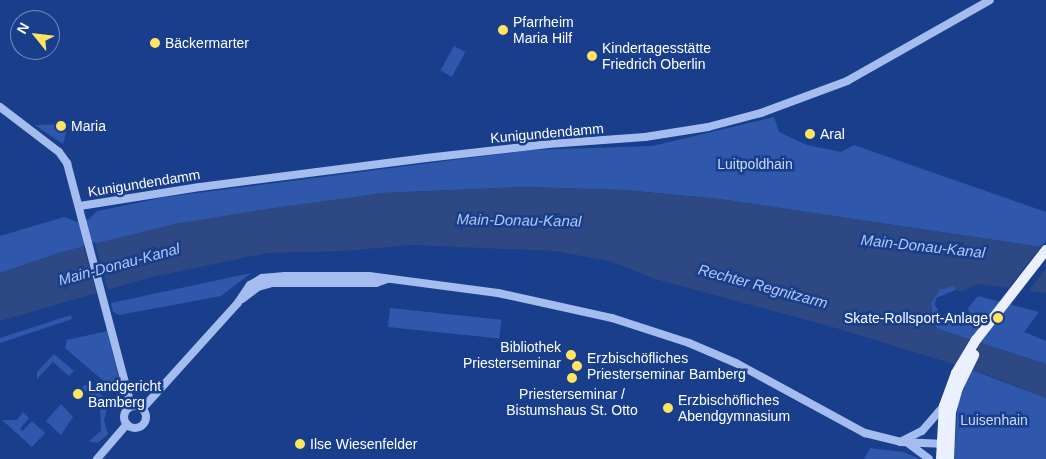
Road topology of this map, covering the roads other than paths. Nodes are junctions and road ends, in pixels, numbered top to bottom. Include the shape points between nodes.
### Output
1 (990, 0) edge
2 (0, 107) edge
3 (80, 206) junction
4 (1046, 250) edge
5 (1046, 258) edge
6 (954, 386) junction
7 (132, 406) junction
8 (944, 406) junction
9 (142, 409) junction
10 (127, 424) junction
11 (903, 442) junction
12 (944, 444) junction
13 (97, 459) edge
14 (929, 459) edge
15 (941, 459) edge
16 (949, 459) edge

1 - 3 street, Kunigundendamm via 847,81 770,110 708,127 645,137 426,158
2 - 3 street via 64,157
3 - 7 street
4 - 6 main road via 972,346
5 - 6 main road
6 - 8 main road
6 - 12 main road
7 - 9 street
7 - 10 street via 124,416
8 - 11 street via 922,431
8 - 12 main road
9 - 10 street via 145,415 142,424 133,427
9 - 11 street via 240,300 258,287 272,283 376,283 387,279 498,293 620,320 713,353 845,425 877,438
10 - 13 street
11 - 12 street
11 - 14 street
12 - 15 main road
12 - 16 main road

